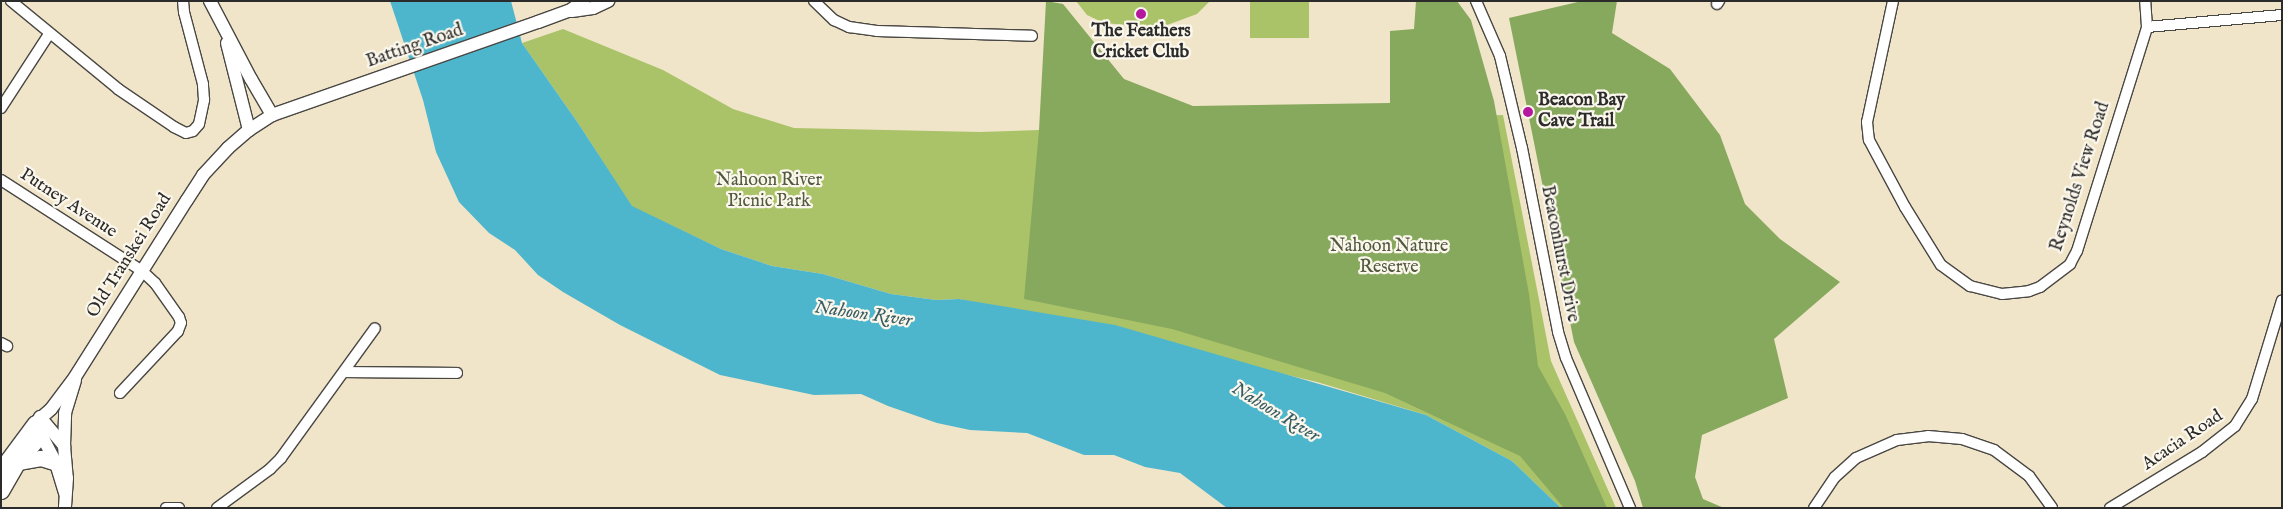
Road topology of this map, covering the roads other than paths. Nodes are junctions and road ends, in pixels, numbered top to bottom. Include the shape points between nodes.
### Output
1 (11, 1) edge
2 (183, 1) edge
3 (210, 1) edge
4 (584, 1) edge
5 (608, 1) edge
6 (814, 1) edge
7 (1476, 1) edge
8 (1893, 1) edge
9 (2145, 1) edge
10 (569, 11) junction
11 (2282, 15) edge
12 (222, 23) junction
13 (2147, 28) junction
14 (49, 34) junction
15 (1032, 36) dead end
16 (1, 108) edge
17 (272, 115) junction
18 (249, 130) junction
19 (1, 180) edge
20 (142, 271) junction
21 (2282, 300) edge
22 (375, 328) dead end
23 (344, 372) junction
24 (456, 373) dead end
25 (75, 377) junction
26 (120, 393) dead end
27 (43, 421) junction
28 (64, 446) junction
29 (18, 462) junction
30 (56, 463) junction
31 (1, 469) edge
32 (1, 491) edge
33 (65, 493) junction
34 (65, 508) edge
35 (166, 508) edge
36 (179, 508) edge
37 (217, 508) edge
38 (1630, 508) edge
39 (1814, 508) edge
40 (2052, 508) edge
41 (2110, 508) edge

1 - 14 street
2 - 14 street via 203,84 202,119 193,132 186,133 174,127 137,102
3 - 12 main road
4 - 10 main road, Batting Road
5 - 10 main road, Batting Road via 593,8
6 - 15 street via 834,20 849,27 877,31
7 - 38 street, Beaconhurst Drive via 1500,56 1522,148 1558,332
8 - 13 street, Reynolds View Road via 1867,122 1869,140 1941,265 1970,286 2002,294 2022,293 2040,287 2070,264 2077,251
9 - 13 street, Reynolds View Road
10 - 17 main road, Batting Road
11 - 13 street
12 - 17 main road
12 - 18 main road
14 - 16 street
17 - 18 main road, Old Transkei Road
18 - 20 main road, Old Transkei Road via 203,175
19 - 20 street, Putney Avenue
20 - 25 main road, Old Transkei Road
20 - 26 street, Putney Avenue via 171,304 180,317 181,326
21 - 41 street, Acacia Road via 2252,399 2235,426 2202,452
22 - 23 street
23 - 24 street
23 - 37 street via 281,458
25 - 27 main road, Old Transkei Road
25 - 28 main road via 65,414
27 - 28 main road
27 - 29 highway
27 - 30 main road
27 - 31 highway
28 - 33 main road
29 - 30 highway via 41,458
29 - 32 highway
30 - 33 main road
33 - 34 main road
35 - 36 street
39 - 40 street via 1835,476 1856,458 1897,440 1928,436 1962,439 1994,450 2029,476

